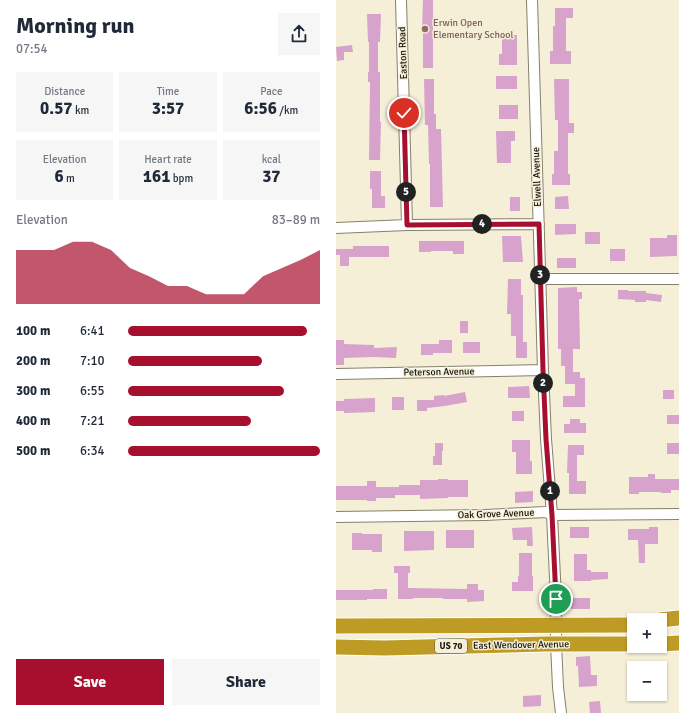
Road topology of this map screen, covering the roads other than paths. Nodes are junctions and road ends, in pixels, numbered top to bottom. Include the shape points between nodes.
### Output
1 (401, 0) edge
2 (532, 0) edge
3 (539, 224) junction
4 (407, 225) junction
5 (336, 228) edge
6 (540, 279) junction
7 (679, 279) edge
8 (543, 370) junction
9 (336, 374) edge
10 (679, 514) edge
11 (552, 515) junction
12 (336, 517) edge
13 (679, 618) edge
14 (667, 619) edge
15 (627, 624) edge
16 (667, 624) edge
17 (679, 624) edge
18 (556, 625) junction
19 (336, 626) edge
20 (679, 643) edge
21 (556, 644) junction
22 (627, 644) edge
23 (667, 644) edge
24 (336, 647) edge
25 (561, 713) edge

1 - 4 street, Easton Road
2 - 3 street, Elwell Avenue
3 - 4 street
3 - 6 street, Elwell Avenue
4 - 5 street
6 - 7 street
6 - 8 street, Elwell Avenue
8 - 9 street, Peterson Avenue
8 - 11 street, Elwell Avenue
10 - 11 street, Oak Grove Avenue
11 - 12 street, Oak Grove Avenue via 546,512
11 - 18 street, Elwell Avenue
13 - 14 highway
15 - 18 highway, East Wendover Avenue / US 70
16 - 17 highway
18 - 19 highway, East Wendover Avenue / US 70
18 - 21 street, Elwell Avenue
20 - 23 highway
21 - 22 highway, East Wendover Avenue / US 70
21 - 24 highway, East Wendover Avenue / US 70
21 - 25 street, Elwell Avenue

